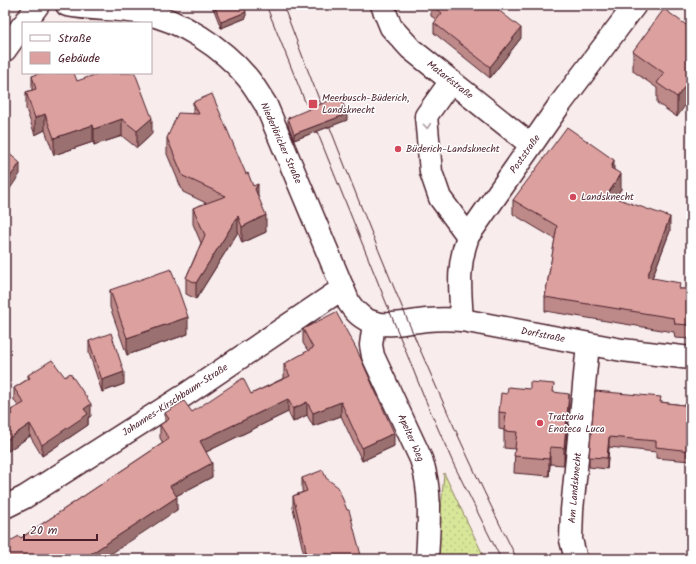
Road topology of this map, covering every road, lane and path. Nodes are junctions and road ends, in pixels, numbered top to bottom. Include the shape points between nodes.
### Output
1 (38, 5) edge
2 (68, 5) edge
3 (382, 5) edge
4 (635, 5) edge
5 (25, 22) edge
6 (22, 27) edge
7 (5, 50) edge
8 (451, 81) junction
9 (531, 145) junction
10 (468, 236) junction
11 (343, 288) junction
12 (462, 320) junction
13 (374, 322) junction
14 (395, 325) joint
15 (588, 344) junction
16 (691, 358) edge
17 (5, 508) edge
18 (427, 559) edge
19 (576, 559) edge

1 - 5 street
2 - 11 street, Niederlöricker Straße via 154,15 169,21 208,41 248,77 266,105
3 - 8 street, Mataréstraße via 391,27 411,49
4 - 9 street, Poststraße
6 - 7 street
8 - 9 street, Mataréstraße
8 -> 10 street via 426,116 431,172 440,198
9 - 10 street, Poststraße
10 - 12 street, Poststraße via 461,254 459,276
11 - 13 street, Niederlöricker Straße via 355,312
11 - 17 street, Johannes-Kirschbaum-Straße via 182,397
12 - 14 street, Dorfstraße via 427,320
12 - 15 street, Dorfstraße
13 - 14 street, Niederlöricker Straße
13 - 18 street, Apelter Weg via 371,345 373,356 426,474
15 - 16 street, Dorfstraße
15 - 19 street, Am Landsknecht via 572,510 571,540

